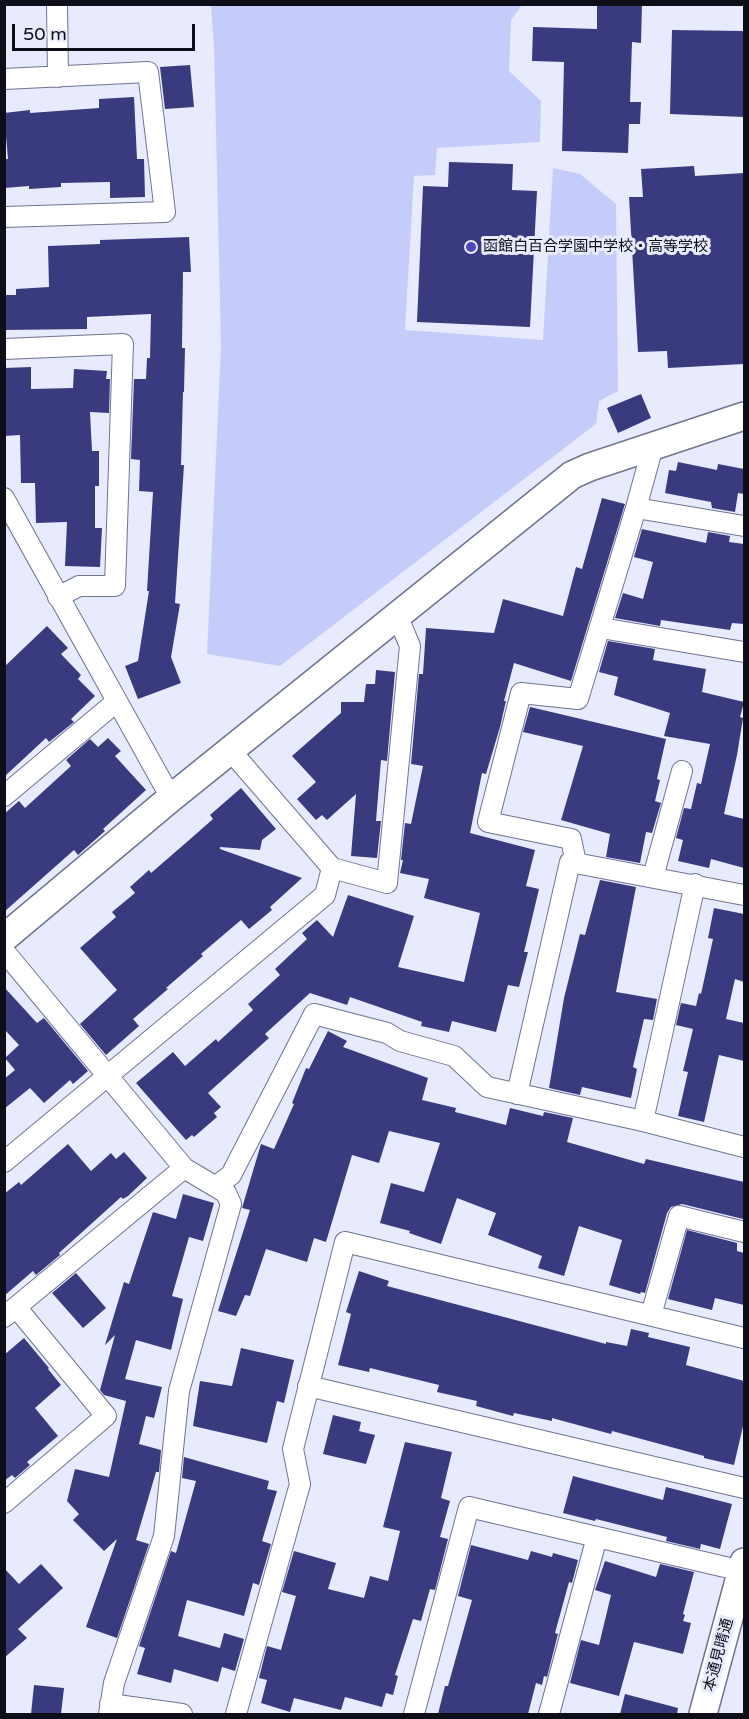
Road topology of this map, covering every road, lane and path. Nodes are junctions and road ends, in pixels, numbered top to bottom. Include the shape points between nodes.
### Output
1 (57, 4) edge
2 (58, 77) junction
3 (4, 79) edge
4 (4, 217) edge
5 (4, 349) edge
6 (744, 416) edge
7 (653, 446) junction
8 (6, 505) edge
9 (636, 508) junction
10 (744, 526) edge
11 (58, 597) junction
12 (397, 615) junction
13 (601, 628) junction
14 (744, 652) edge
15 (116, 702) junction
16 (230, 750) junction
17 (682, 771) dead end
18 (4, 796) edge
19 (171, 798) junction
20 (576, 863) junction
21 (332, 868) junction
22 (653, 877) junction
23 (695, 884) junction
24 (744, 894) edge
25 (4, 938) edge
26 (4, 951) edge
27 (109, 1076) junction
28 (517, 1094) junction
29 (643, 1121) junction
30 (744, 1148) edge
31 (4, 1162) edge
32 (184, 1168) junction
33 (216, 1186) junction
34 (744, 1232) edge
35 (10, 1312) edge
36 (651, 1315) junction
37 (744, 1338) edge
38 (308, 1386) junction
39 (744, 1488) edge
40 (4, 1503) edge
41 (597, 1537) junction
42 (743, 1566) edge
43 (109, 1709) edge
44 (182, 1714) edge
45 (236, 1714) edge
46 (414, 1714) edge
47 (549, 1714) edge
48 (703, 1714) edge

1 - 2 street
2 - 3 street
2 - 4 street via 148,72 165,212
5 - 11 street via 123,344 115,586 79,586
6 - 7 street
7 - 9 street
7 - 12 street via 572,475
8 - 11 street
9 - 10 street
9 - 13 street
11 - 15 street
12 - 16 street
12 - 21 street via 410,646 387,883
13 - 14 street
13 - 20 street via 579,699 521,693 488,822 571,839
15 - 18 street
15 - 19 street
16 - 19 street
16 - 21 street
17 - 22 street
19 - 25 street
20 - 22 street
20 - 28 street via 570,862
21 - 27 street via 325,895
22 - 23 street
23 - 24 street
23 - 29 street
26 - 27 street
27 - 31 street
27 - 32 street
28 - 29 street
28 - 33 street via 487,1087 454,1056 314,1014 231,1175
29 - 30 street
32 - 33 street
32 - 35 street
33 - 43 street via 231,1203 179,1391 164,1536 114,1683
34 - 36 street via 679,1216
35 - 40 street via 106,1416
36 - 37 street
36 - 38 street via 345,1242
38 - 39 street
38 - 45 street via 293,1449 300,1484
41 - 42 street
41 - 46 street via 470,1507
41 - 47 street
42 - 48 street, 本通見晴通
43 - 44 street

